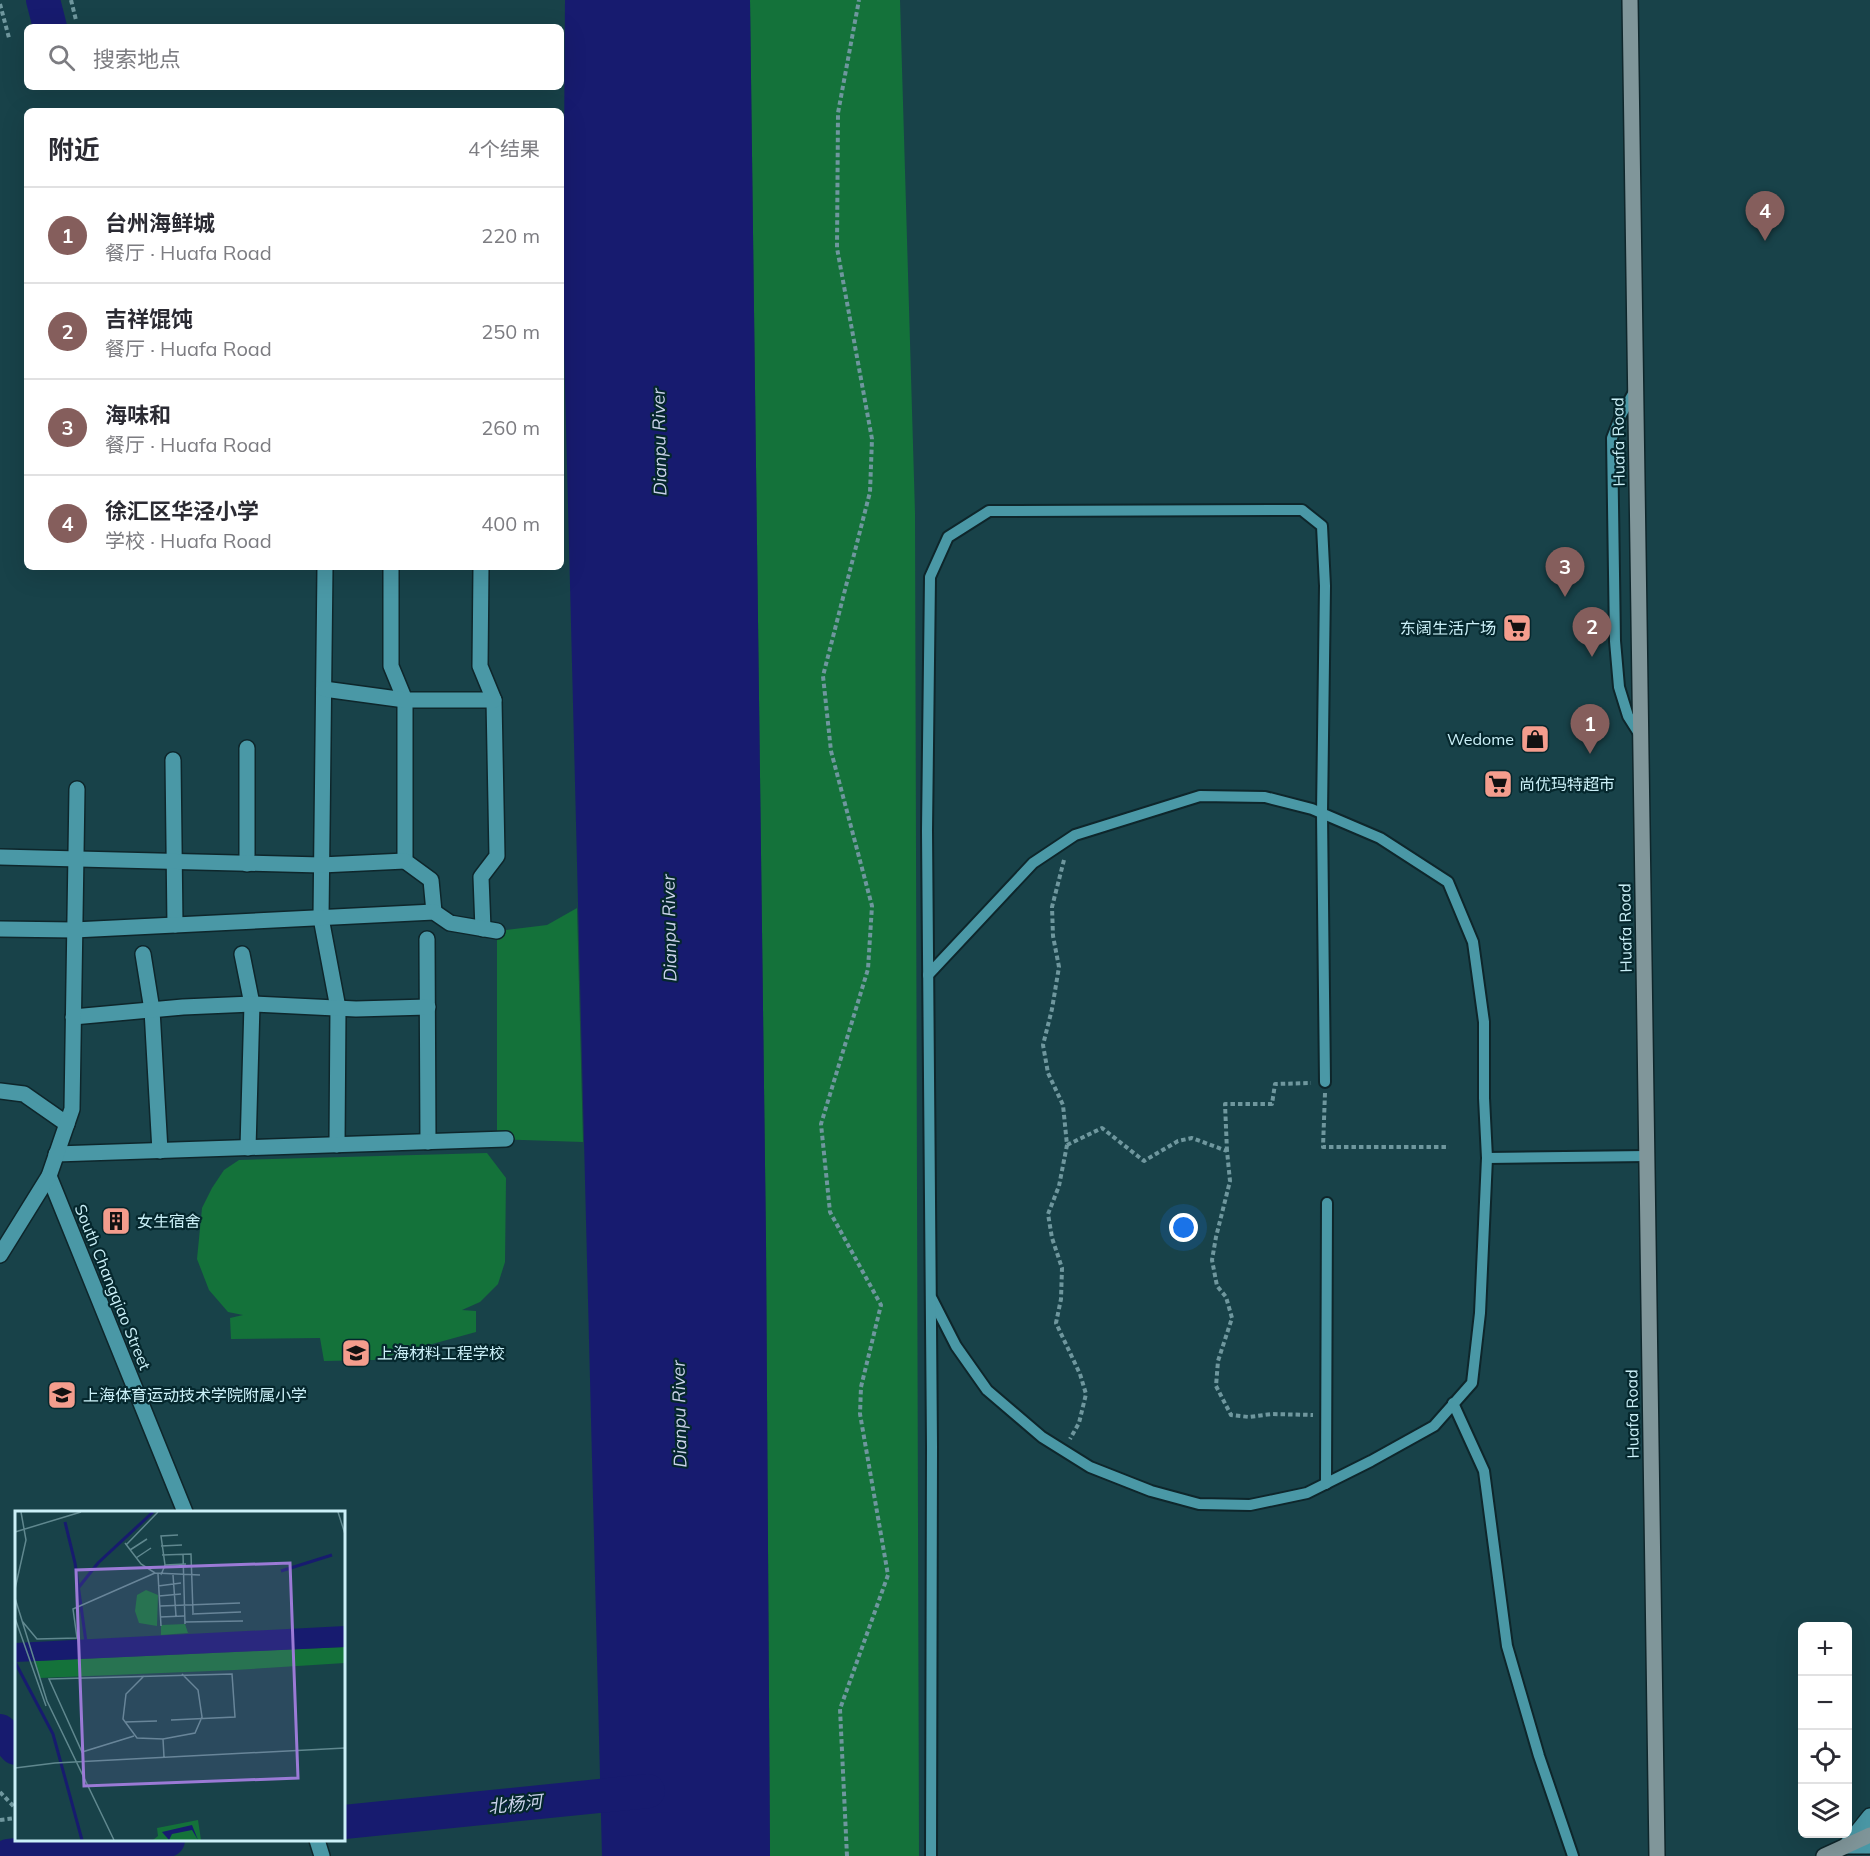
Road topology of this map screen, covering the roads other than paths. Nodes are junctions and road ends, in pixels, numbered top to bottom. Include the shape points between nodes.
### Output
1 (1630, 0) edge
2 (1635, 390) junction
3 (325, 570) edge
4 (391, 570) edge
5 (481, 570) edge
6 (324, 689) junction
7 (405, 700) junction
8 (494, 700) junction
9 (1641, 735) junction
10 (247, 748) dead end
11 (173, 760) dead end
12 (76, 789) dead end
13 (1322, 813) junction
14 (0, 857) edge
15 (76, 859) junction
16 (405, 861) junction
17 (174, 862) junction
18 (247, 864) junction
19 (321, 865) junction
20 (434, 912) junction
21 (321, 918) junction
22 (175, 925) junction
23 (0, 929) edge
24 (74, 930) junction
25 (427, 939) dead end
26 (143, 954) dead end
27 (242, 954) dead end
28 (928, 975) junction
29 (252, 1004) junction
30 (428, 1007) junction
31 (338, 1008) junction
32 (152, 1010) junction
33 (73, 1017) junction
34 (1325, 1082) road end
35 (0, 1091) edge
36 (67, 1124) junction
37 (506, 1139) dead end
38 (428, 1142) junction
39 (337, 1145) junction
40 (248, 1148) junction
41 (160, 1151) junction
42 (56, 1154) junction
43 (1647, 1156) junction
44 (1487, 1158) junction
45 (49, 1176) junction
46 (1327, 1203) dead end
47 (0, 1255) edge
48 (930, 1295) junction
49 (1453, 1404) junction
50 (1326, 1484) junction
51 (185, 1511) edge
52 (1870, 1816) edge
53 (1870, 1835) edge
54 (318, 1841) edge
55 (1846, 1846) junction
56 (1870, 1846) edge
57 (322, 1856) edge
58 (931, 1856) edge
59 (1573, 1856) edge
60 (1657, 1856) edge
61 (1824, 1856) edge

1 - 2 street, Huafa Road
2 - 9 street, Huafa Road
2 - 9 lane via 1612,438 1615,641 1619,687 1628,716
3 - 6 street
4 - 7 street via 391,666
5 - 8 street via 480,666
6 - 7 street
6 - 19 street
7 - 8 street
7 - 16 street
8 - 20 street via 497,856 482,877 490,930 450,923
9 - 43 street, Huafa Road
10 - 18 street
11 - 17 street
12 - 15 street
13 - 28 lane via 1265,797 1200,796 1075,835 1033,863
13 - 28 lane via 1325,586 1322,526 1302,510 988,511 948,537 930,577
13 - 34 lane
13 - 44 lane via 1380,838 1448,882 1473,942 1484,1023
14 - 15 street
15 - 17 street
15 - 24 street
16 - 19 street
16 - 20 street via 431,880
17 - 18 street
17 - 22 street
18 - 19 street
19 - 21 street
20 - 21 street
21 - 22 street
21 - 31 street
22 - 24 street
23 - 24 street
24 - 33 street
25 - 30 street
26 - 32 street
27 - 29 street
28 - 48 lane
29 - 31 street
29 - 32 street
29 - 40 street
30 - 31 street
30 - 38 street
31 - 39 street
32 - 33 street
32 - 41 street
33 - 36 street via 72,1109
35 - 36 street via 24,1094
36 - 42 street
37 - 38 street
38 - 39 street
39 - 40 street
40 - 41 street
41 - 42 street
42 - 45 street
43 - 44 lane
43 - 60 street, Huafa Road
44 - 49 lane via 1480,1313 1472,1383
45 - 47 street
45 - 51 street, South Changqiao Street
46 - 50 lane
48 - 50 lane via 957,1346 987,1390 1042,1437 1090,1467 1151,1491 1199,1504 1250,1505 1307,1493
48 - 58 lane
49 - 50 lane via 1434,1426
49 - 59 lane via 1484,1471 1507,1646
52 - 55 street
53 - 55 street
54 - 57 street
55 - 56 street
55 - 61 street

